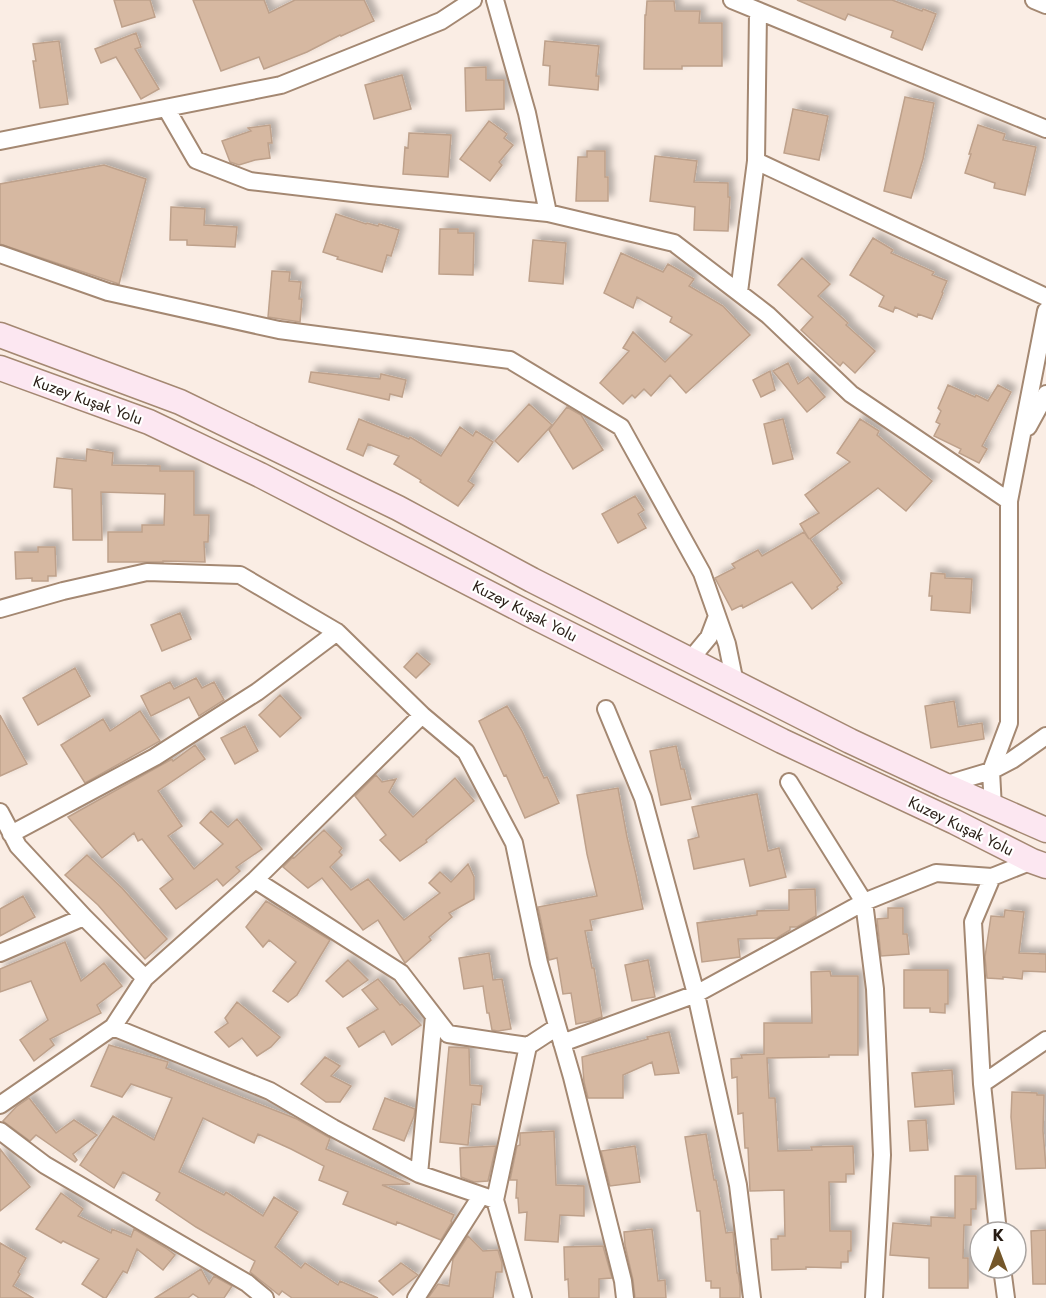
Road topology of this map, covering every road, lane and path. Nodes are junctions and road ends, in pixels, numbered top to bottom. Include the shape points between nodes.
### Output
1 (473, 0) edge
2 (495, 0) edge
3 (732, 0) edge
4 (1034, 0) edge
5 (1046, 4) edge
6 (758, 12) junction
7 (166, 108) junction
8 (1046, 129) edge
9 (0, 141) edge
10 (756, 162) junction
11 (548, 213) junction
12 (0, 254) edge
13 (739, 292) junction
14 (1046, 297) edge
15 (1046, 310) edge
16 (0, 335) edge
17 (0, 368) edge
18 (1046, 394) edge
19 (1020, 442) junction
20 (1009, 501) junction
21 (0, 609) edge
22 (717, 616) junction
23 (337, 632) junction
24 (690, 660) junction
25 (735, 683) junction
26 (606, 709) dead end
27 (422, 715) junction
28 (1046, 736) edge
29 (991, 771) junction
30 (789, 782) dead end
31 (944, 785) junction
32 (993, 808) junction
33 (0, 812) edge
34 (1046, 830) edge
35 (11, 834) junction
36 (1039, 863) edge
37 (993, 877) junction
38 (255, 880) junction
39 (864, 902) junction
40 (84, 917) junction
41 (0, 953) edge
42 (145, 978) junction
43 (696, 994) junction
44 (434, 1016) junction
45 (113, 1027) junction
46 (558, 1027) junction
47 (1046, 1040) edge
48 (562, 1043) junction
49 (528, 1046) junction
50 (982, 1084) junction
51 (0, 1105) edge
52 (0, 1131) edge
53 (419, 1174) junction
54 (488, 1198) junction
55 (997, 1220) edge
56 (1004, 1280) edge
57 (265, 1298) edge
58 (416, 1298) edge
59 (523, 1298) edge
60 (625, 1298) edge
61 (752, 1298) edge
62 (874, 1298) edge
63 (1006, 1298) edge

1 - 7 street via 441,21 280,85
2 - 11 street via 527,113
3 - 6 street
4 - 5 street
6 - 8 street
6 - 10 street
7 - 9 street
7 - 11 street via 196,160 250,180
10 - 13 street
10 - 14 street
11 - 13 street via 674,243
12 - 22 street via 108,292 279,330 510,360 621,427 702,573
13 - 20 street via 851,394
15 - 19 street
16 - 24 main road, Kuzey Kuşak Yolu via 180,402 398,508
17 - 36 main road, Kuzey Kuşak Yolu via 149,422 772,735
18 - 19 street
19 - 20 street
20 - 29 street via 1009,723
21 - 23 street via 147,572 240,575
22 - 24 street via 709,637
22 - 25 street
23 - 27 street
23 - 35 street via 257,692 155,757
24 - 25 main road, Kuzey Kuşak Yolu
25 - 31 main road, Kuzey Kuşak Yolu
26 - 43 street via 643,798
27 - 38 street
27 - 46 street via 466,752 514,843 539,963
28 - 29 street
29 - 31 street
29 - 32 street
30 - 39 street
31 - 32 main road, Kuzey Kuşak Yolu
32 - 34 main road, Kuzey Kuşak Yolu
33 - 35 street
35 - 40 street
36 - 37 street
37 - 39 street via 936,873
37 - 50 street via 973,922
38 - 42 street
38 - 44 street via 401,973
39 - 43 street
39 - 62 street via 875,989 882,1155
40 - 41 street
40 - 42 street
42 - 45 street
43 - 48 street
43 - 61 street via 738,1185
44 - 49 street via 448,1034
44 - 53 street
45 - 51 street
45 - 53 street via 270,1092
46 - 48 street
46 - 49 street
47 - 50 street
48 - 60 street
49 - 54 street
50 - 55 street
52 - 57 street via 45,1165 247,1283
53 - 54 street
54 - 58 street
54 - 59 street
56 - 63 street

